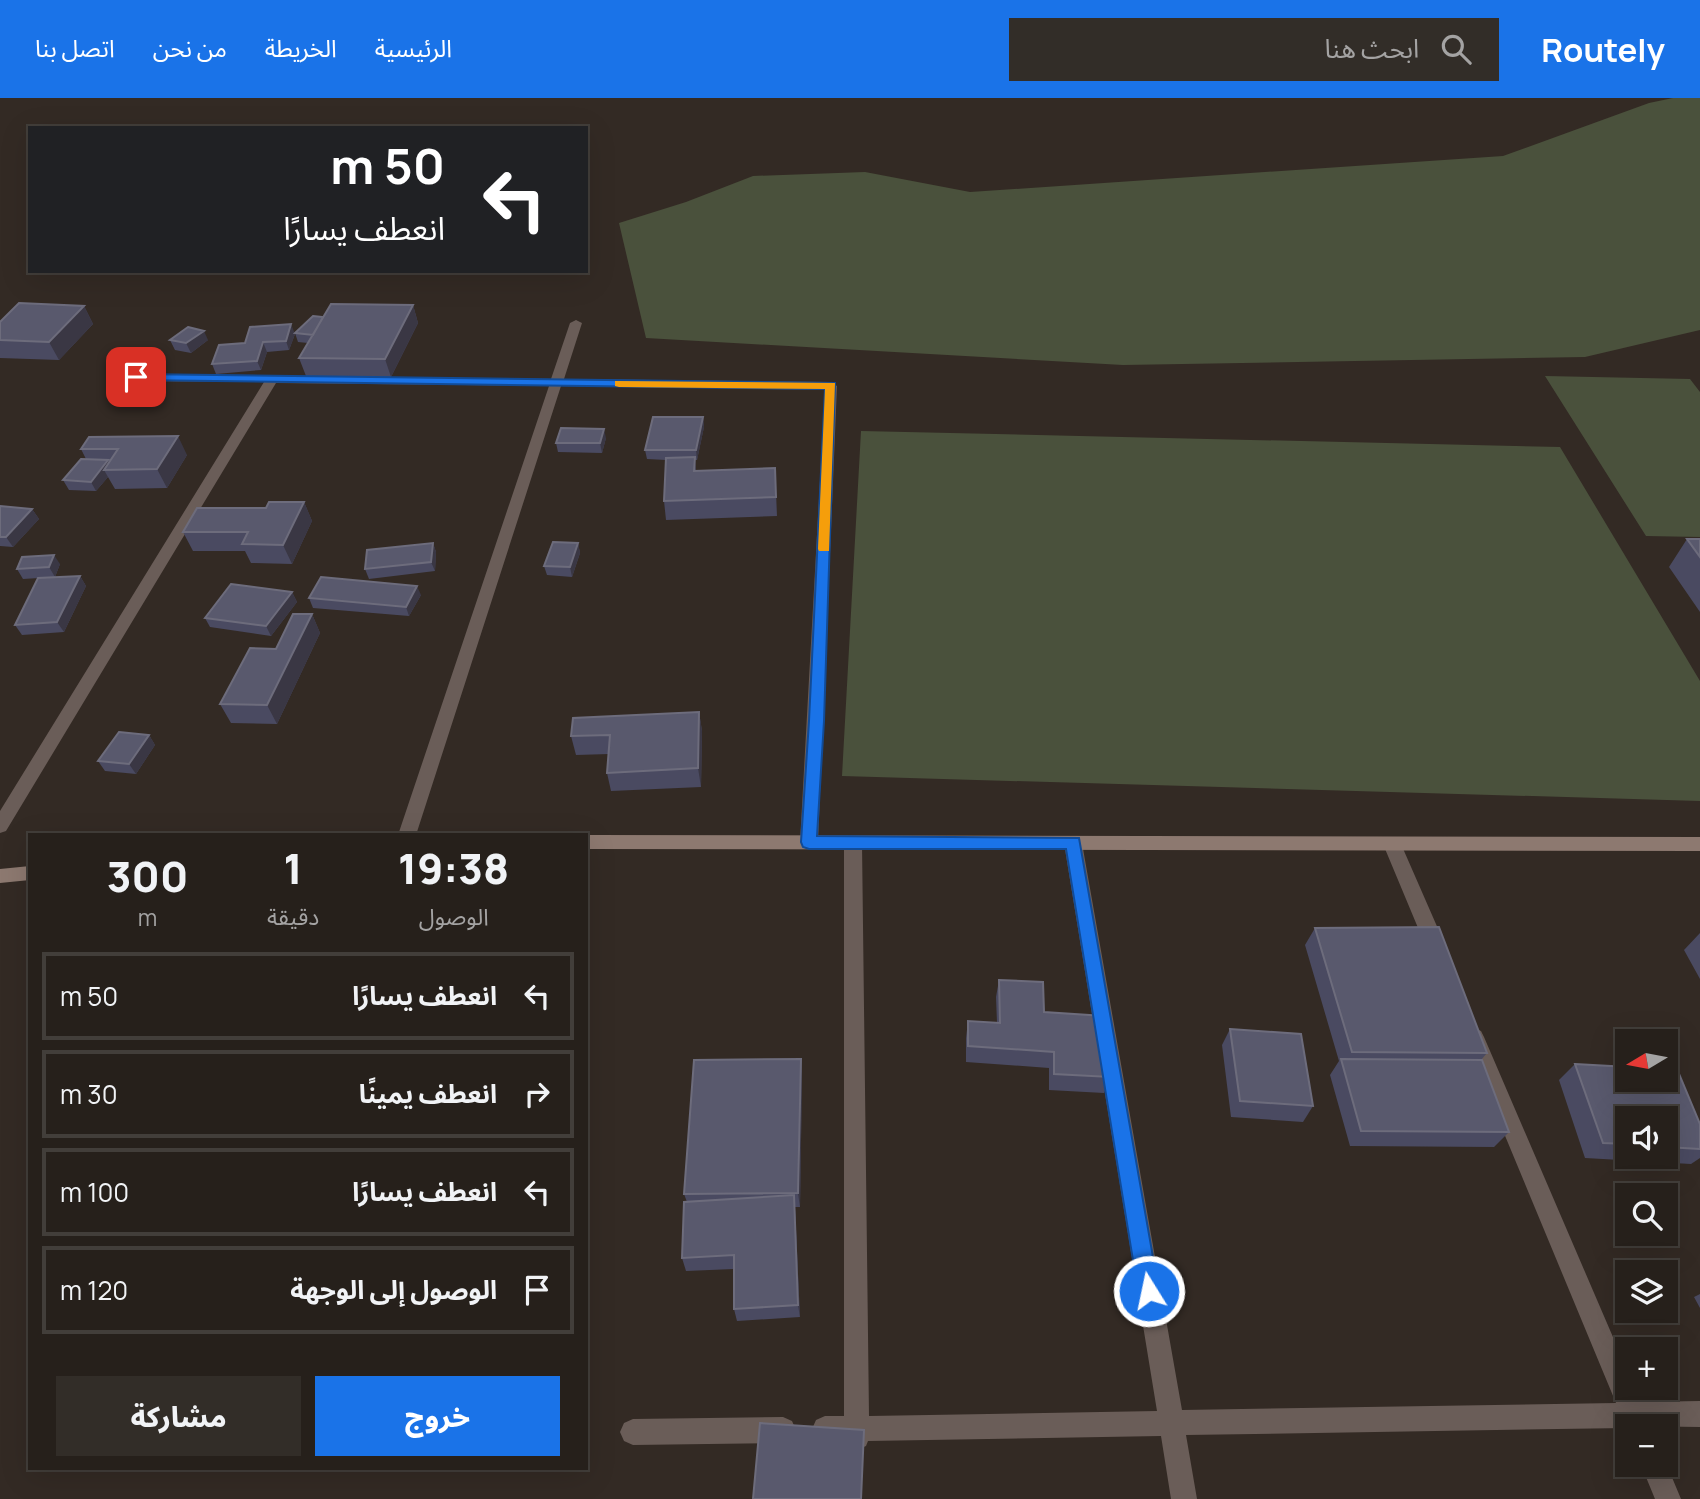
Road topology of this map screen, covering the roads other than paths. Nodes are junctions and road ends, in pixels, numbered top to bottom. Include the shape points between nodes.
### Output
1 (576, 323) dead end
2 (136, 377) dead end
3 (273, 378) junction
4 (557, 383) junction
5 (0, 826) edge
6 (408, 833) edge
7 (588, 842) edge
8 (809, 842) junction
9 (853, 842) junction
10 (1073, 843) junction
11 (1392, 844) junction
12 (1700, 844) edge
13 (28, 873) edge
14 (0, 876) edge
15 (1446, 971) edge
16 (1467, 1021) edge
17 (1633, 1414) edge
18 (1700, 1414) edge
19 (1678, 1416) edge
20 (1615, 1421) edge
21 (1171, 1423) junction
22 (857, 1429) junction
23 (633, 1432) dead end
24 (858, 1464) edge
25 (1659, 1477) edge
26 (1184, 1499) edge
27 (1668, 1499) edge

1 - 4 street
2 - 3 street
3 - 4 street
3 - 5 street
4 - 6 street
4 - 8 street via 831,386
7 - 8 main road
8 - 9 main road
9 - 10 main road
9 - 22 street
10 - 11 main road
10 - 21 street
11 - 12 main road
11 - 15 street
13 - 14 main road
16 - 17 street
18 - 19 street
20 - 21 street
21 - 22 street
21 - 26 street
22 - 23 street
22 - 24 street
25 - 27 street

